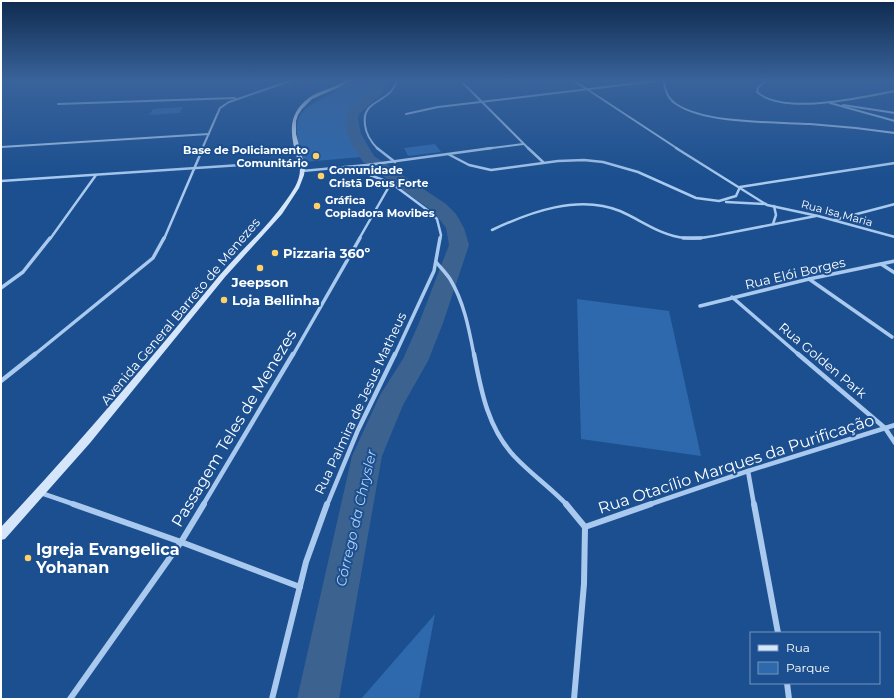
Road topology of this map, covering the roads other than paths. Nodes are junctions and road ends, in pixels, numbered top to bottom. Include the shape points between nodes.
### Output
1 (218, 113) edge
2 (298, 113) edge
3 (366, 113) edge
4 (412, 113) edge
5 (493, 113) edge
6 (621, 113) edge
7 (698, 113) edge
8 (864, 113) edge
9 (406, 114) dead end
10 (895, 121) edge
11 (895, 133) edge
12 (209, 134) junction
13 (523, 144) junction
14 (1, 147) edge
15 (448, 154) junction
16 (300, 161) junction
17 (395, 162) junction
18 (543, 162) junction
19 (895, 163) edge
20 (349, 167) junction
21 (194, 169) junction
22 (302, 171) junction
23 (96, 175) junction
24 (1, 181) edge
25 (391, 183) junction
26 (740, 187) junction
27 (722, 202) junction
28 (767, 204) junction
29 (895, 204) edge
30 (774, 206) junction
31 (818, 216) junction
32 (834, 220) junction
33 (773, 224) junction
34 (492, 230) dead end
35 (895, 238) edge
36 (895, 261) edge
37 (436, 262) junction
38 (881, 264) junction
39 (895, 273) edge
40 (809, 279) junction
41 (1, 288) edge
42 (732, 297) junction
43 (700, 306) dead end
44 (892, 337) dead end
45 (1, 381) edge
46 (895, 425) edge
47 (886, 428) junction
48 (895, 443) edge
49 (748, 471) junction
50 (40, 493) junction
51 (584, 527) junction
52 (1, 535) edge
53 (181, 542) junction
54 (300, 587) junction
55 (778, 632) edge
56 (786, 684) edge
57 (70, 699) edge
58 (272, 699) edge
59 (574, 699) edge
60 (789, 699) edge

1 - 12 street
2 - 16 main road, Avenida General Barreto de Menezes via 292,123
3 - 17 street via 364,128 367,137
4 - 9 street
5 - 13 street
6 - 26 street
7 - 11 street via 715,117
8 - 10 street
12 - 14 street
12 - 21 street
13 - 15 street
13 - 18 street
15 - 17 street
15 - 18 street via 468,165 491,170
16 - 21 street
16 - 22 main road, Avenida General Barreto de Menezes
17 - 20 street
18 - 27 street via 586,160 615,164 647,175 682,193
19 - 26 street
20 - 22 street
20 - 25 street, Rua Palmira de Jesus Matheus
21 - 23 street
21 - 45 street via 153,258
22 - 50 main road, Avenida General Barreto de Menezes via 296,191 278,214
23 - 24 street
23 - 41 street via 34,260 23,272
25 - 37 street, Rua Palmira de Jesus Matheus via 437,219 442,235
25 - 53 street, Passagem Teles de Menezes via 322,305
26 - 27 street via 737,196
26 - 28 street
27 - 28 street
28 - 30 street, Rua Isa Maria
29 - 32 street
30 - 31 street, Rua Isa Maria
30 - 33 street via 776,215
31 - 32 street, Rua Isa Maria
31 - 33 street
32 - 35 street, Rua Isa Maria
33 - 34 street via 707,237 680,237 610,207 591,204 566,206 527,216
36 - 38 street, Rua Elói Borges
37 - 51 street via 444,269 457,289 463,306 484,398 494,428 508,451 566,503
37 - 54 street, Rua Palmira de Jesus Matheus via 412,320 358,430 333,489 306,562
38 - 39 street
38 - 40 street, Rua Elói Borges
40 - 42 street, Rua Elói Borges
40 - 44 street
42 - 43 street, Rua Elói Borges
42 - 47 street, Rua Golden Park
46 - 47 street, Rua Otacílio Marques da Purificação
47 - 48 street, Rua Golden Park
47 - 49 street, Rua Otacílio Marques da Purificação
49 - 51 street, Rua Otacílio Marques da Purificação
49 - 55 street
50 - 52 main road, Avenida General Barreto de Menezes
50 - 53 street
51 - 59 street via 584,584
53 - 54 street
53 - 57 street, Passagem Teles de Menezes
54 - 58 street, Rua Palmira de Jesus Matheus
56 - 60 street

